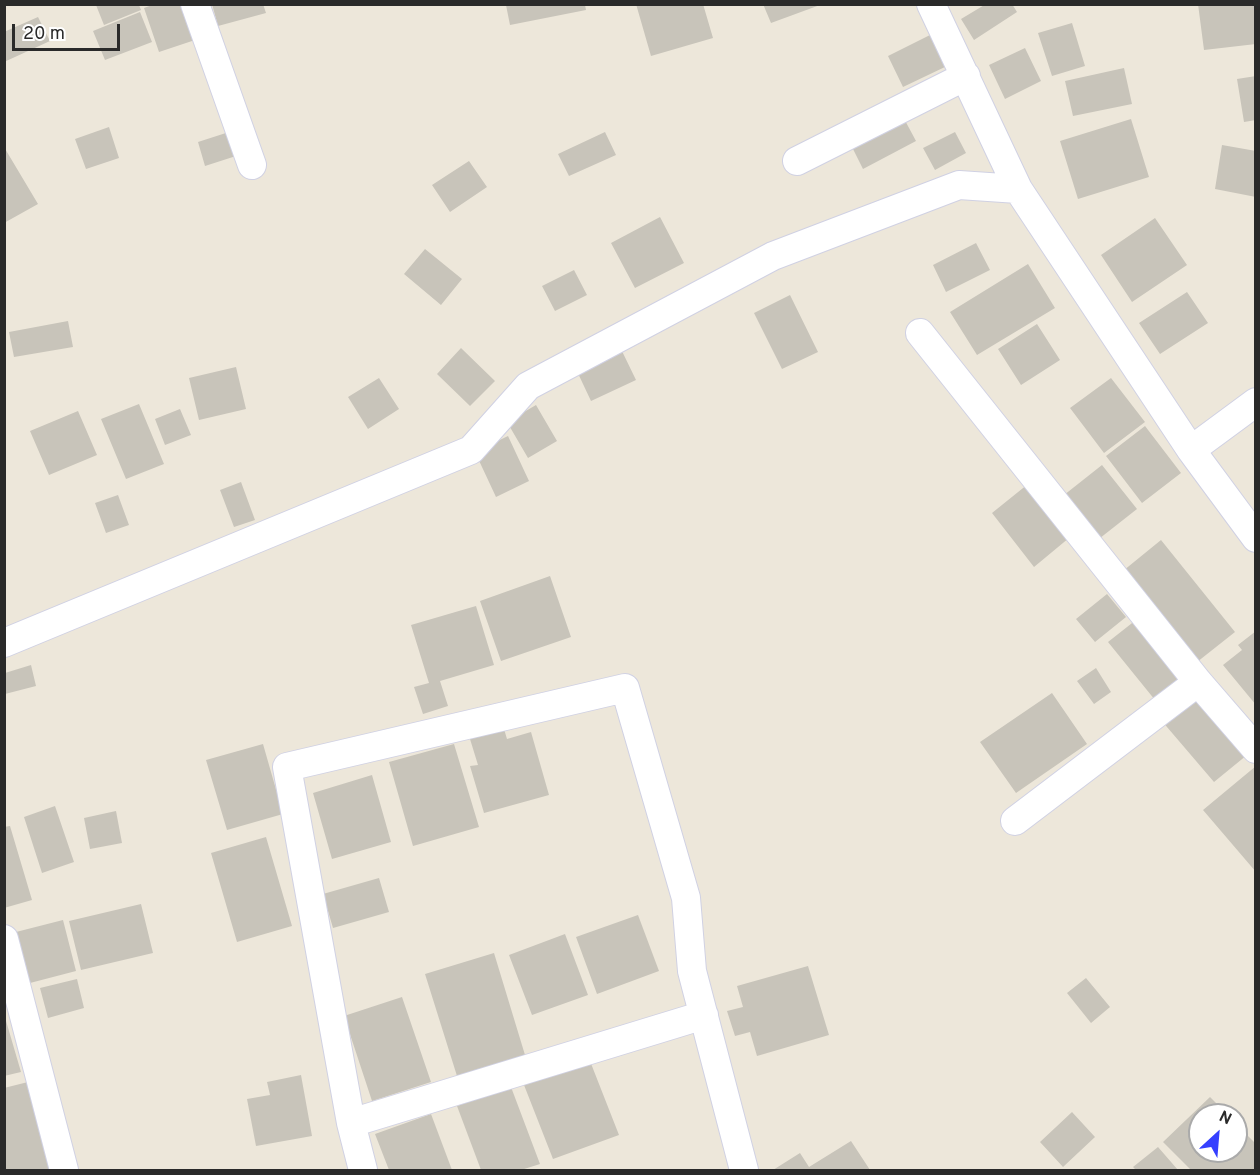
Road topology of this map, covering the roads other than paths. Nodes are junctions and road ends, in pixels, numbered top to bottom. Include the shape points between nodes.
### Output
1 (195, 4) edge
2 (931, 4) edge
3 (966, 76) junction
4 (797, 161) dead end
5 (252, 165) dead end
6 (1018, 189) junction
7 (920, 333) dead end
8 (1256, 402) edge
9 (1191, 450) junction
10 (1256, 538) edge
11 (4, 643) edge
12 (1198, 682) junction
13 (1256, 749) edge
14 (1015, 821) dead end
15 (4, 939) edge
16 (704, 1015) junction
17 (351, 1123) junction
18 (64, 1170) edge
19 (363, 1170) edge
20 (744, 1170) edge

1 - 5 street
2 - 3 street
3 - 4 street
3 - 6 street
6 - 9 street
6 - 11 street via 959,185 773,256 528,386 471,450
7 - 12 street
8 - 9 street
9 - 10 street
12 - 13 street
12 - 14 street
15 - 18 street
16 - 17 street
16 - 17 street via 692,971 686,898 625,688 287,767
16 - 20 street
17 - 19 street

